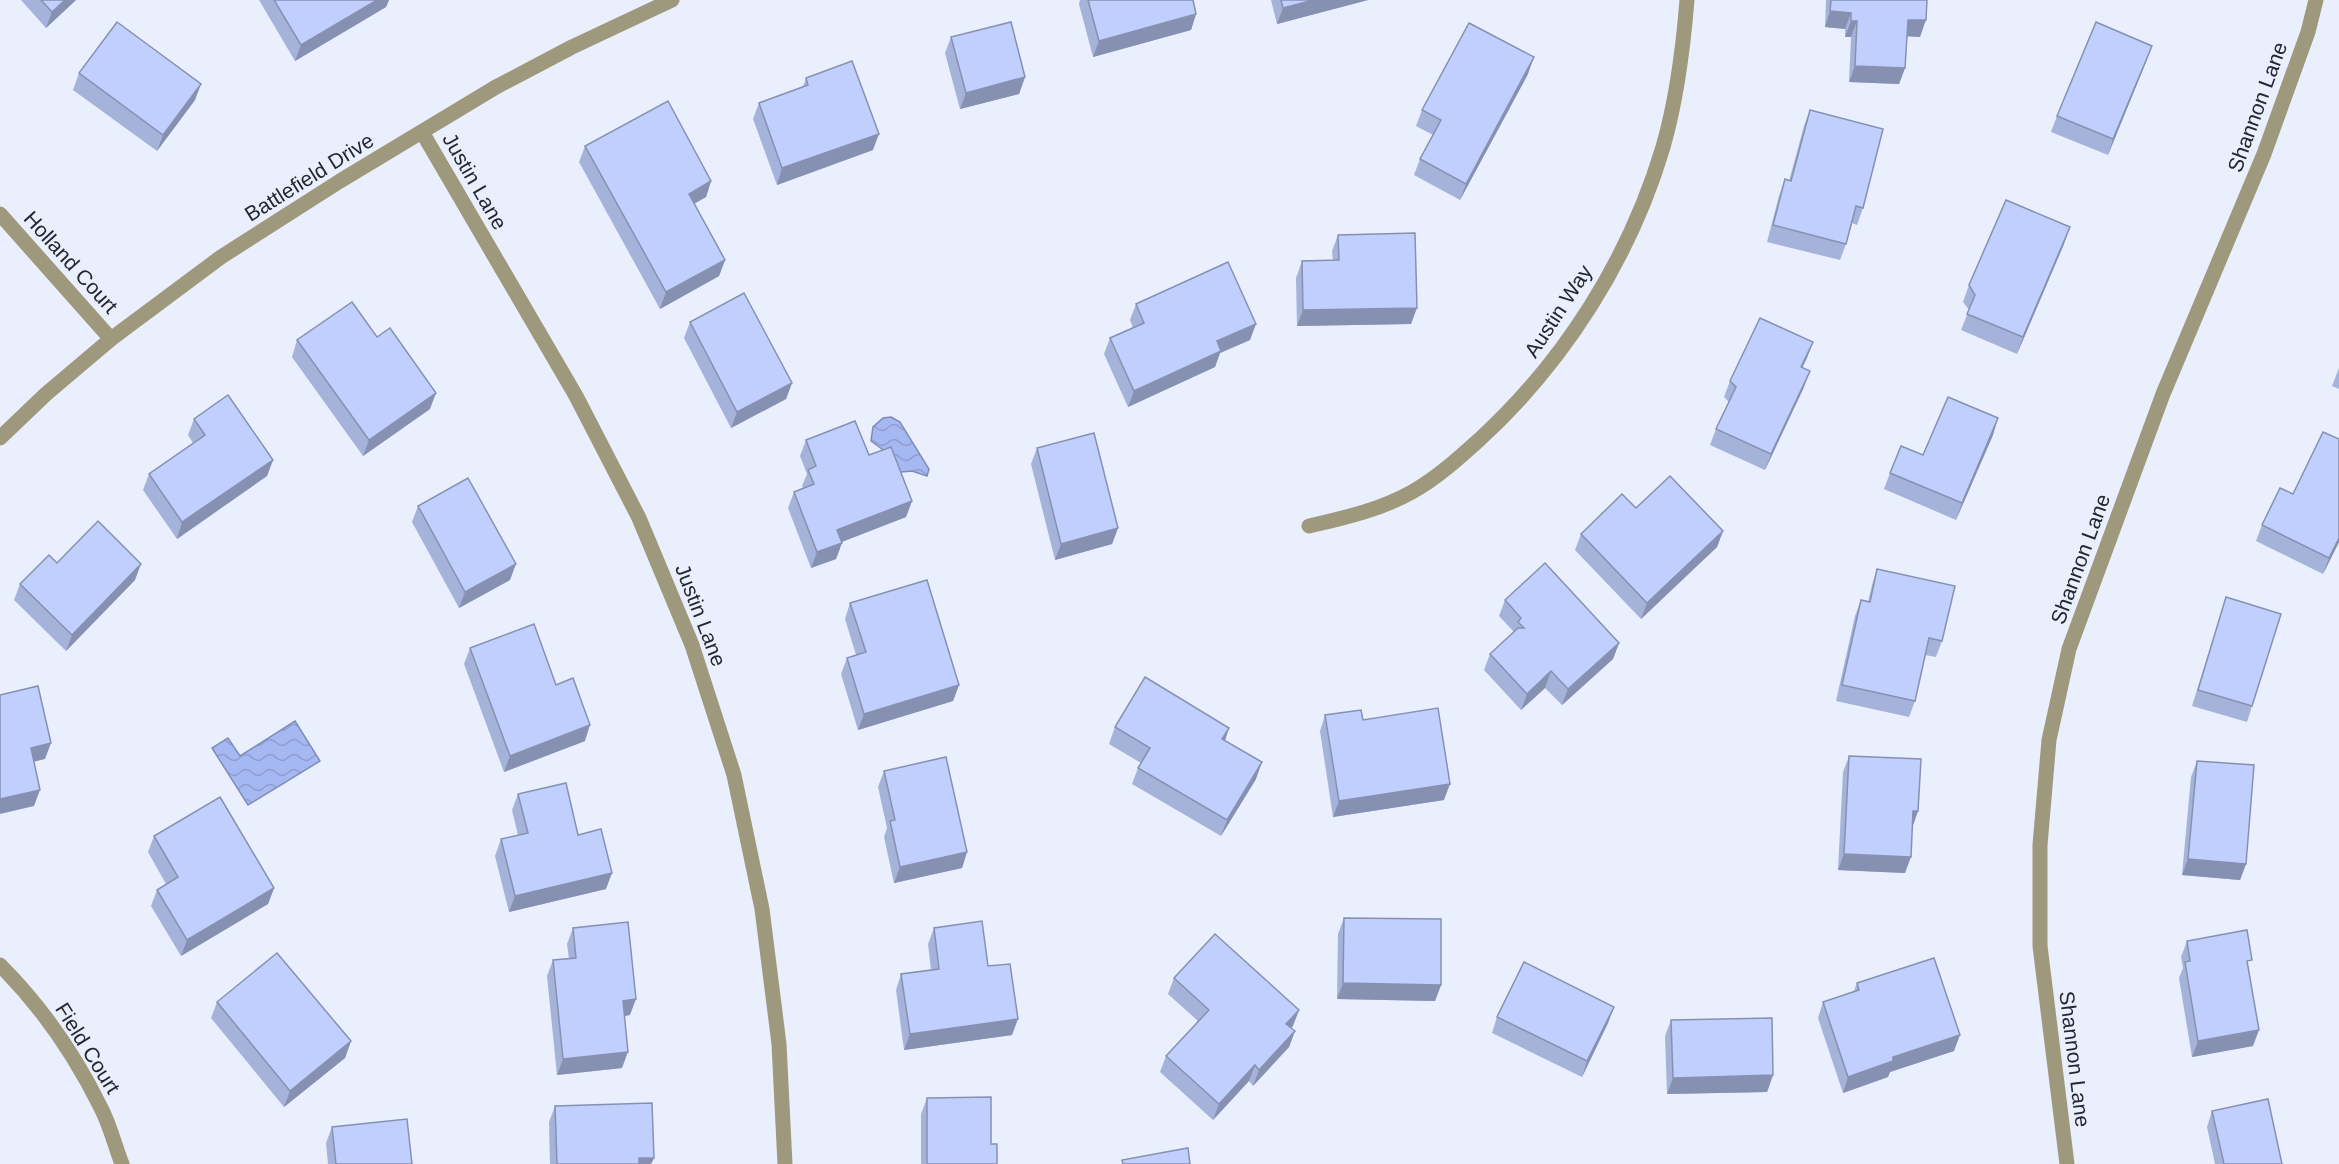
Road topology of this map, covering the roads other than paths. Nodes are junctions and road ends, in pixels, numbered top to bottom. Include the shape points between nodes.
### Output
1 (672, 0) edge
2 (1688, 0) edge
3 (2316, 0) edge
4 (422, 132) junction
5 (0, 214) edge
6 (111, 339) junction
7 (0, 438) edge
8 (1309, 526) dead end
9 (0, 965) edge
10 (122, 1164) edge
11 (785, 1164) edge
12 (2067, 1164) edge

1 - 4 street, Battlefield Drive via 515,77
2 - 8 street, Austin Way via 1681,67 1663,147 1641,209 1597,298 1549,366 1498,423 1457,460 1412,492 1362,513
3 - 12 street, Shannon Lane via 2264,154 2163,394 2069,649 2049,740 2040,845 2040,946
4 - 6 street, Battlefield Drive via 221,257
4 - 11 street, Justin Lane via 576,396 639,518 692,645 734,775 762,909 779,1044
5 - 6 street, Holland Court
6 - 7 street, Battlefield Drive
9 - 10 street, Field Court via 58,1033 102,1108

